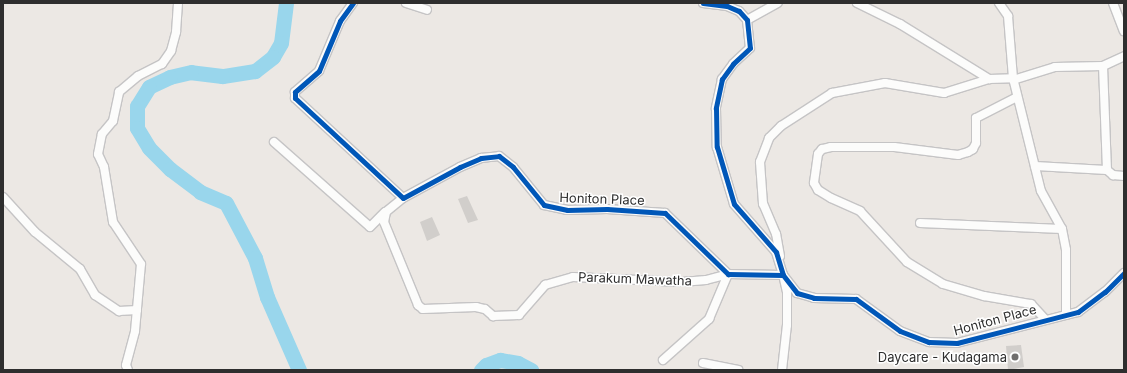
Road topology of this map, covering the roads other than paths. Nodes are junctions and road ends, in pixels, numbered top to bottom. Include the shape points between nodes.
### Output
1 (178, 3) edge
2 (353, 3) edge
3 (406, 3) edge
4 (702, 3) edge
5 (778, 3) edge
6 (856, 3) edge
7 (999, 3) edge
8 (1112, 3) edge
9 (427, 10) dead end
10 (747, 20) junction
11 (1124, 31) edge
12 (1124, 56) edge
13 (1103, 66) junction
14 (989, 79) junction
15 (1013, 79) junction
16 (1017, 97) junction
17 (274, 142) dead end
18 (1035, 166) junction
19 (1107, 170) junction
20 (1124, 176) edge
21 (3, 197) edge
22 (403, 198) junction
23 (386, 212) junction
24 (920, 223) dead end
25 (1062, 229) junction
26 (1124, 273) edge
27 (728, 274) junction
28 (783, 275) junction
29 (137, 310) junction
30 (1066, 315) junction
31 (1044, 318) junction
32 (663, 360) dead end
33 (703, 363) dead end
34 (128, 370) edge
35 (738, 370) edge
36 (782, 370) edge

1 - 29 street via 176,32 171,51 162,64 138,76 120,92 113,121 102,134 98,154 104,168 113,222 141,264
2 - 22 street via 340,22 320,71 295,92 295,98
3 - 9 street
4 - 10 street via 728,6 739,11
5 - 10 street
6 - 14 street via 900,24
7 - 15 street via 1010,23
8 - 11 street
10 - 28 street, Honiton Place via 750,48 722,79 716,108 717,147 734,204 776,252
12 - 13 street
13 - 15 street via 1055,67
13 - 19 street
14 - 15 street
14 - 28 street via 944,93 885,83 832,93 781,126 769,138 760,162 763,204 776,234
15 - 16 street
16 - 18 street
16 - 31 street via 976,118 976,143 974,149 968,152 958,155 894,147 831,147 822,149 818,154 814,183 818,190 831,198 860,211 907,262 943,284 984,296 1031,304
17 - 23 street via 370,227
18 - 19 street
18 - 25 street via 1041,192
19 - 20 street via 1113,175
21 - 29 street via 35,232 80,269 95,295 119,311
22 - 23 street
22 - 27 street, Honiton Place via 460,167 481,158 499,156 513,167 544,205 567,210 607,209 665,213
23 - 27 street, Parakum Mawatha via 384,222 418,305 423,309 476,307 485,309 493,316 518,315 545,285 573,277 682,282 706,280
24 - 25 street
25 - 30 street via 1066,250
26 - 30 street, Honiton Place via 1087,307
27 - 28 street
27 - 32 street via 709,319
28 - 31 street, Honiton Place via 798,293 814,298 856,298 900,331 941,344 970,340
28 - 36 street via 787,292 787,325
29 - 34 street
30 - 31 street, Honiton Place
33 - 35 street

